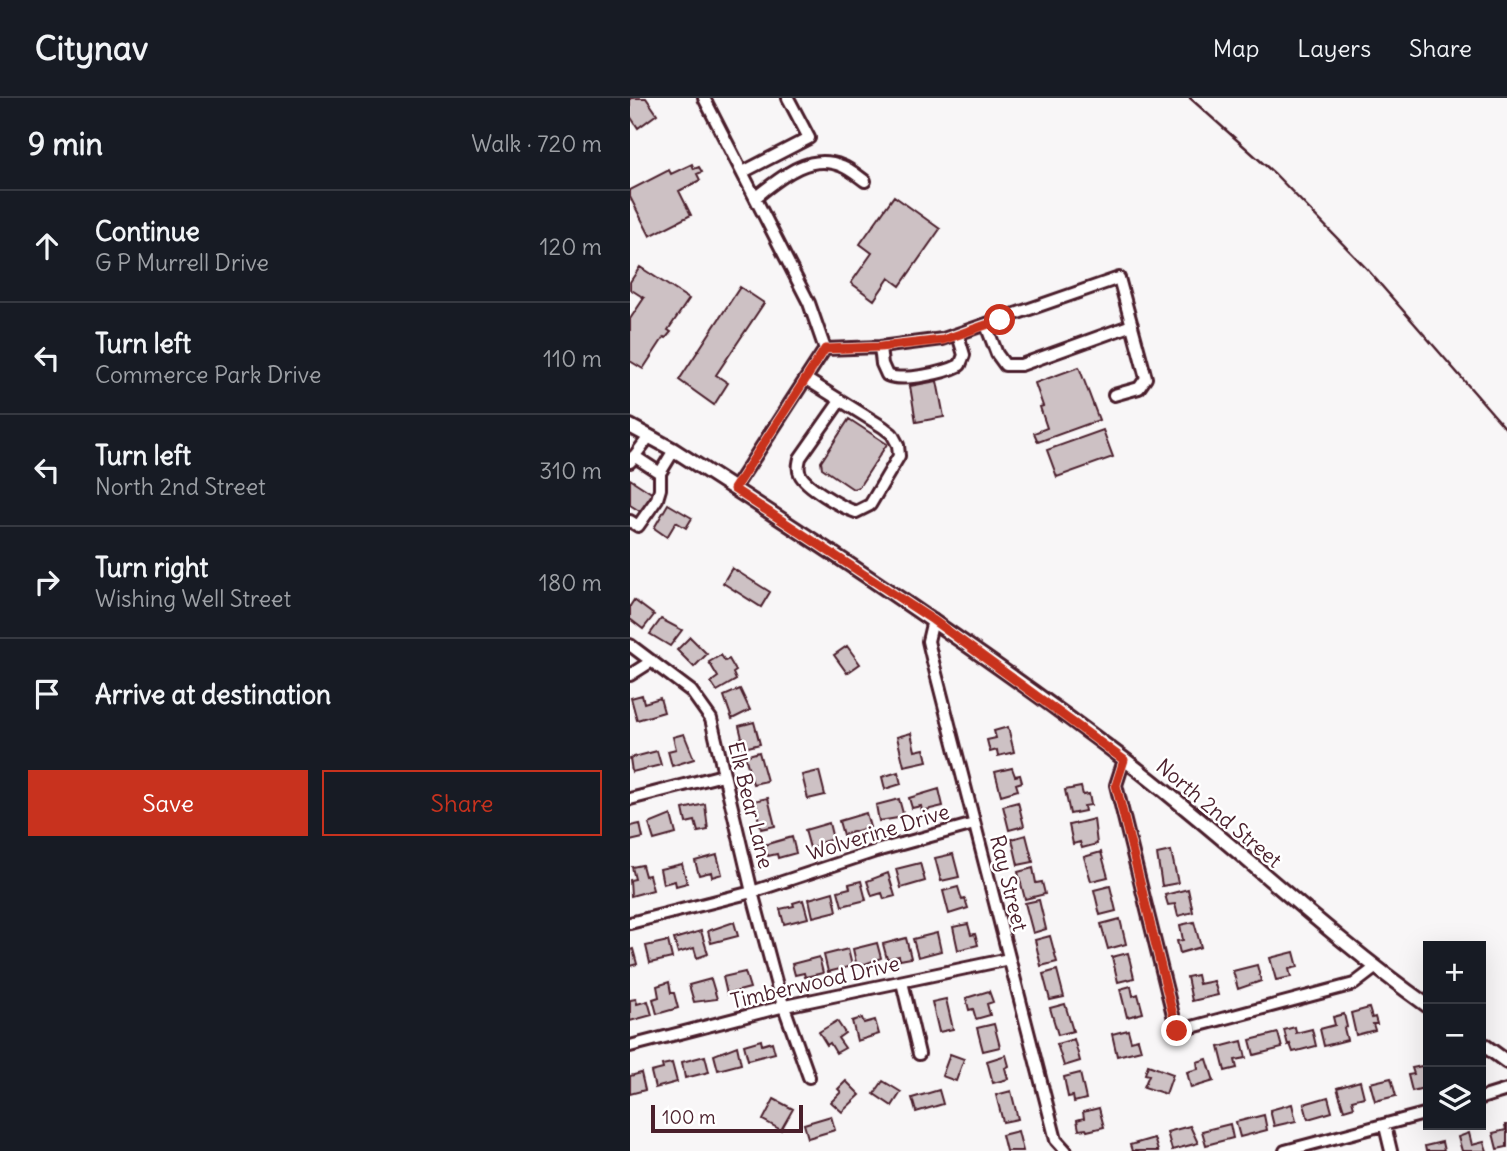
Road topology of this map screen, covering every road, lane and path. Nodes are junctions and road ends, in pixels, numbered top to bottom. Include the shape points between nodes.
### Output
1 (704, 98) edge
2 (788, 98) edge
3 (743, 172) junction
4 (865, 181) dead end
5 (756, 197) junction
6 (986, 325) junction
7 (1132, 325) junction
8 (958, 335) junction
9 (880, 347) junction
10 (825, 349) junction
11 (806, 379) junction
12 (1114, 395) dead end
13 (840, 401) junction
14 (630, 426) edge
15 (648, 438) junction
16 (674, 450) junction
17 (632, 459) edge
18 (660, 473) junction
19 (734, 489) junction
20 (630, 521) edge
21 (933, 620) junction
22 (630, 645) edge
23 (652, 661) junction
24 (630, 674) edge
25 (1124, 760) junction
26 (723, 775) junction
27 (630, 799) edge
28 (974, 824) junction
29 (752, 892) junction
30 (630, 923) edge
31 (1009, 959) junction
32 (1375, 968) junction
33 (902, 982) junction
34 (1425, 1004) edge
35 (785, 1006) junction
36 (630, 1046) edge
37 (1486, 1047) edge
38 (919, 1054) dead end
39 (1507, 1062) edge
40 (809, 1077) dead end
41 (1507, 1090) edge
42 (1486, 1096) edge
43 (1423, 1115) edge
44 (1385, 1126) junction
45 (1066, 1151) edge
46 (1285, 1151) edge
47 (1391, 1151) edge

1 - 3 street
2 - 3 street via 809,138
3 - 5 street
4 - 5 street via 843,166 812,163 786,174
5 - 10 street via 809,303
6 - 7 street via 1005,365 1021,365
6 - 7 street via 1119,278
6 - 8 street
7 - 12 street via 1146,377 1139,388
8 - 9 street
8 - 9 street via 964,355 960,365 912,377 887,375
9 - 10 street
10 - 11 street
11 - 13 street
11 - 19 street
13 - 13 street via 798,467 804,481 856,512 870,505 899,456 898,445 883,426
14 - 15 main road, North 2nd Street
15 - 16 main road, North 2nd Street
15 - 17 street
16 - 18 street
16 - 19 main road, North 2nd Street
17 - 18 street
18 - 20 street via 657,499 638,527
19 - 21 main road, North 2nd Street
21 - 25 main road, North 2nd Street
21 - 28 street, Ray Street via 928,641
22 - 23 street, Elk Bear Lane
23 - 24 street
23 - 26 street, Elk Bear Lane via 691,691 710,719
25 - 32 main road, North 2nd Street
25 - 32 street via 1116,785 1177,1031 1354,984
26 - 27 street
26 - 29 street, Elk Bear Lane
28 - 29 street, Wolverine Drive
28 - 31 street, Ray Street
29 - 30 street, Wolverine Drive
29 - 35 street, Elk Bear Lane
31 - 33 street, Timberwood Drive
31 - 45 street, Ray Street via 1056,1140
32 - 34 main road, North 2nd Street
33 - 35 street, Timberwood Drive
33 - 38 street
35 - 36 street, Timberwood Drive
35 - 40 street, Elk Bear Lane
37 - 39 main road
41 - 42 street
43 - 44 street
44 - 46 street
44 - 47 street

